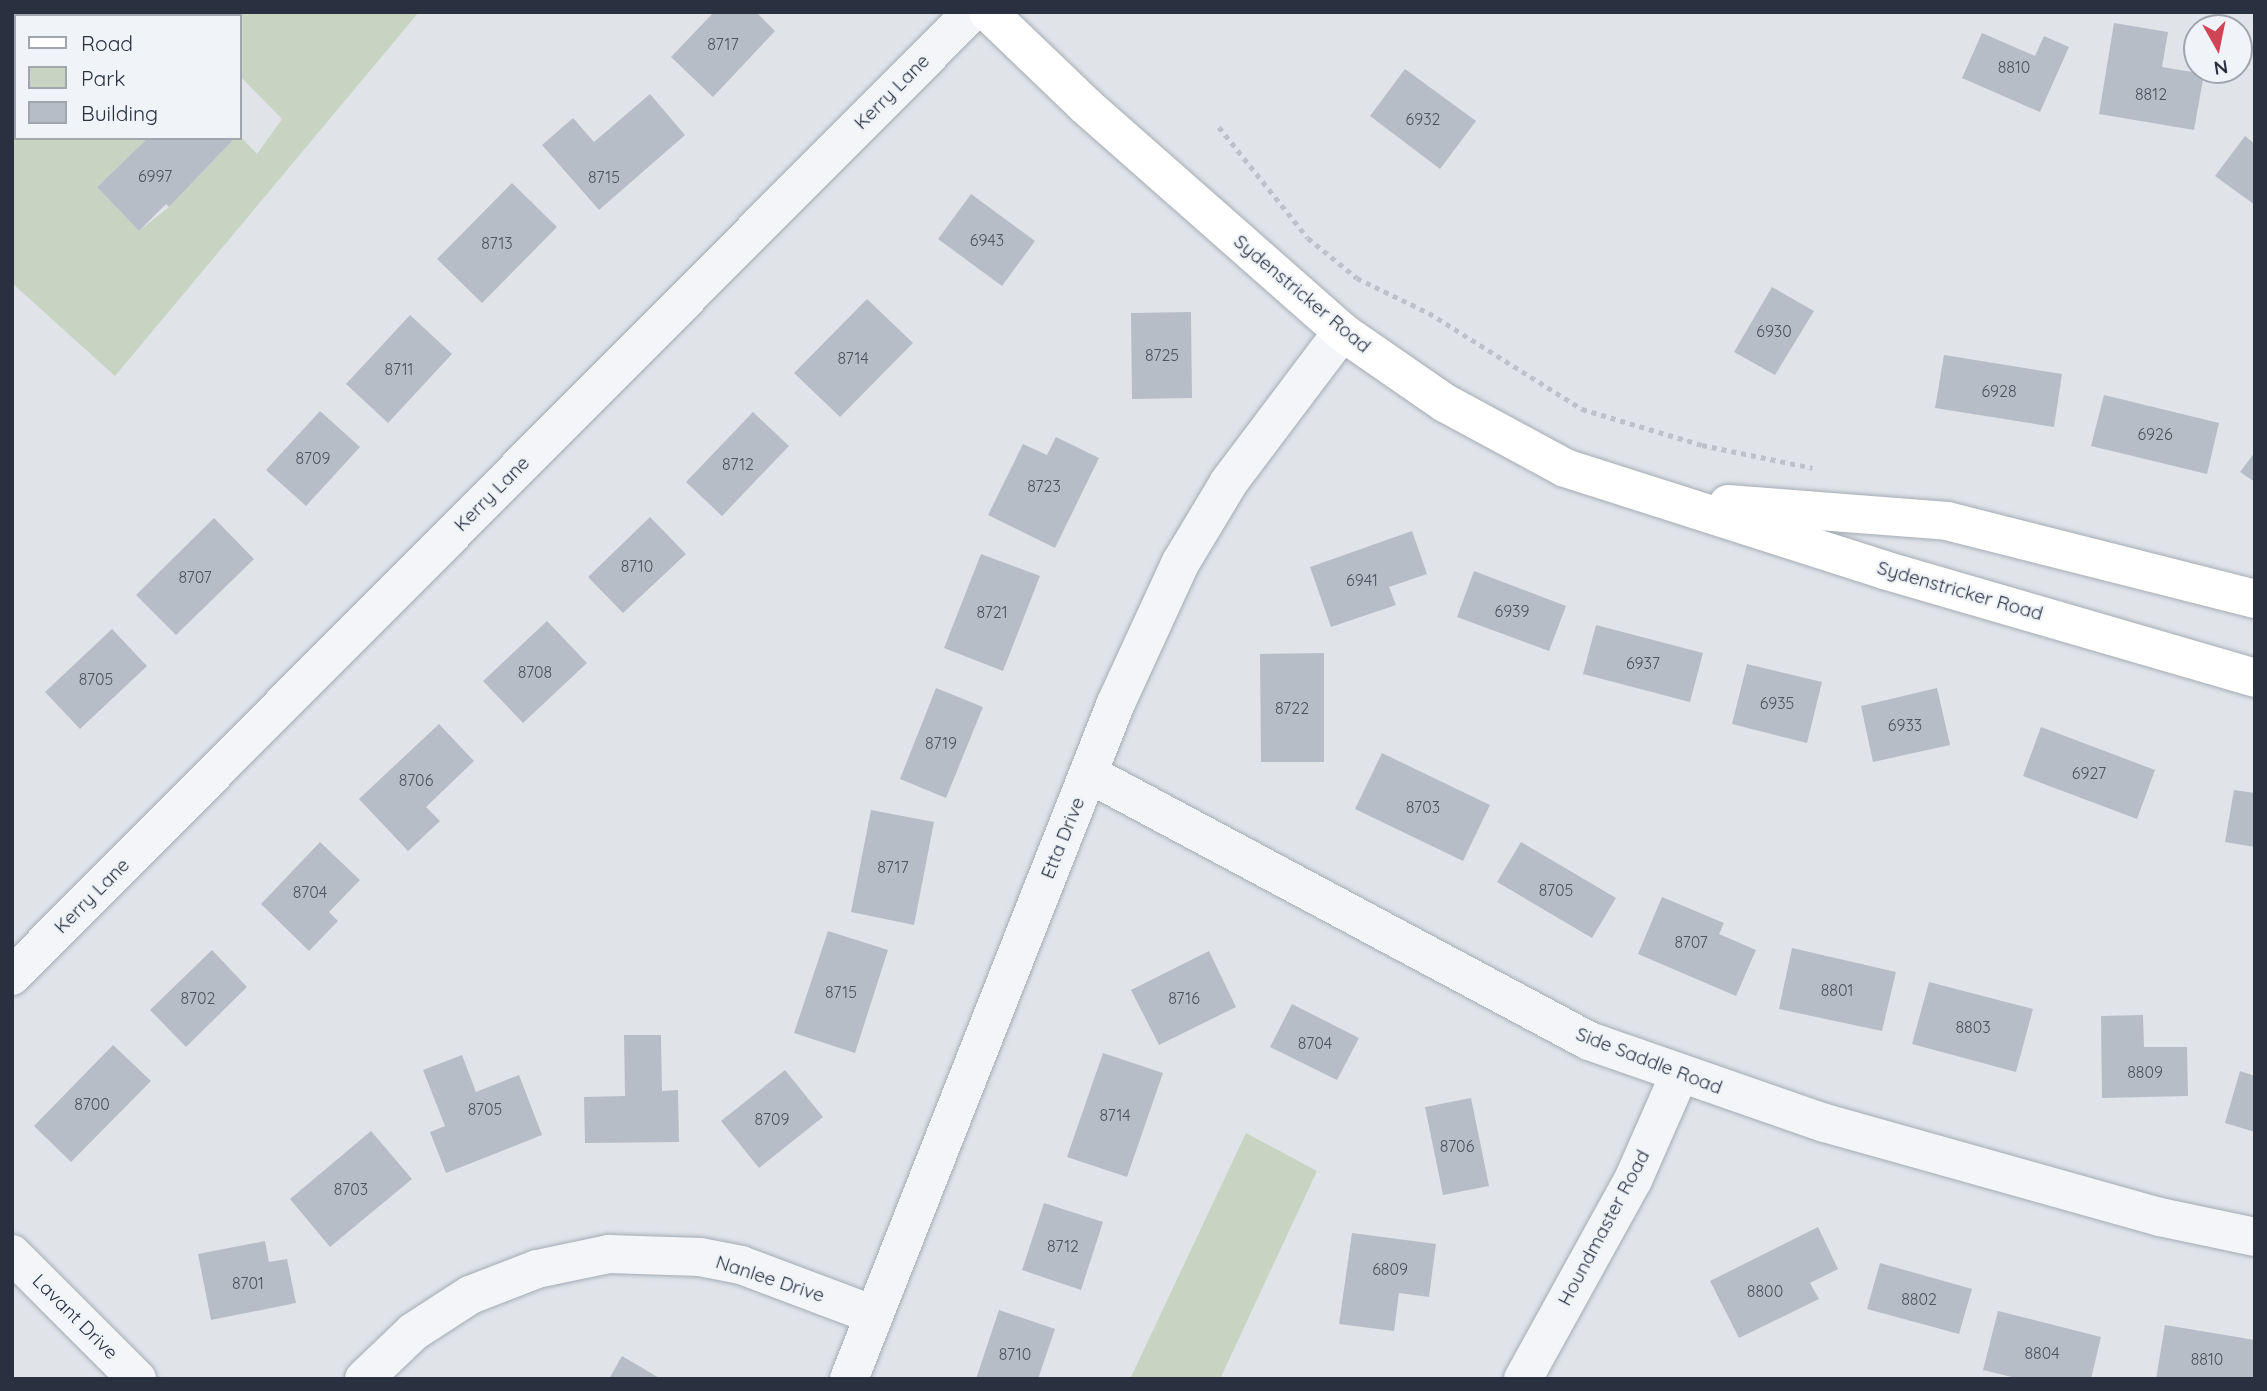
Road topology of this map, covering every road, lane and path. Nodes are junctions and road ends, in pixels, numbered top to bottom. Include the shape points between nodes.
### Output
1 (972, 12) edge
2 (988, 12) edge
3 (1219, 127) dead end
4 (1342, 332) junction
5 (1824, 471) dead end
6 (1667, 499) junction
7 (2255, 599) edge
8 (2255, 678) edge
9 (1088, 774) junction
10 (12, 976) edge
11 (1679, 1075) junction
12 (2255, 1237) edge
13 (12, 1254) edge
14 (874, 1315) junction
15 (137, 1379) edge
16 (364, 1379) edge
17 (849, 1379) edge
18 (1523, 1379) edge

1 - 10 street, Kerry Lane
2 - 4 main road, Sydenstricker Road
3 - 5 path via 1308,238 1357,278 1429,313 1582,409 1702,444
4 - 6 main road, Sydenstricker Road via 1445,403 1565,468
4 - 9 street, Etta Drive via 1229,481 1181,562
6 - 7 main road, Sydenstricker Road via 1947,521
6 - 8 main road, Sydenstricker Road via 1884,570
9 - 11 street, Side Saddle Road via 1544,1020
9 - 14 street, Etta Drive
11 - 12 street, Side Saddle Road via 1839,1127 2160,1217
11 - 18 street, Houndmaster Road via 1633,1180
13 - 15 street, Lavant Drive
14 - 16 street, Nanlee Drive via 741,1265 676,1255 609,1254 537,1269 470,1296 413,1332
14 - 17 street, Etta Drive

